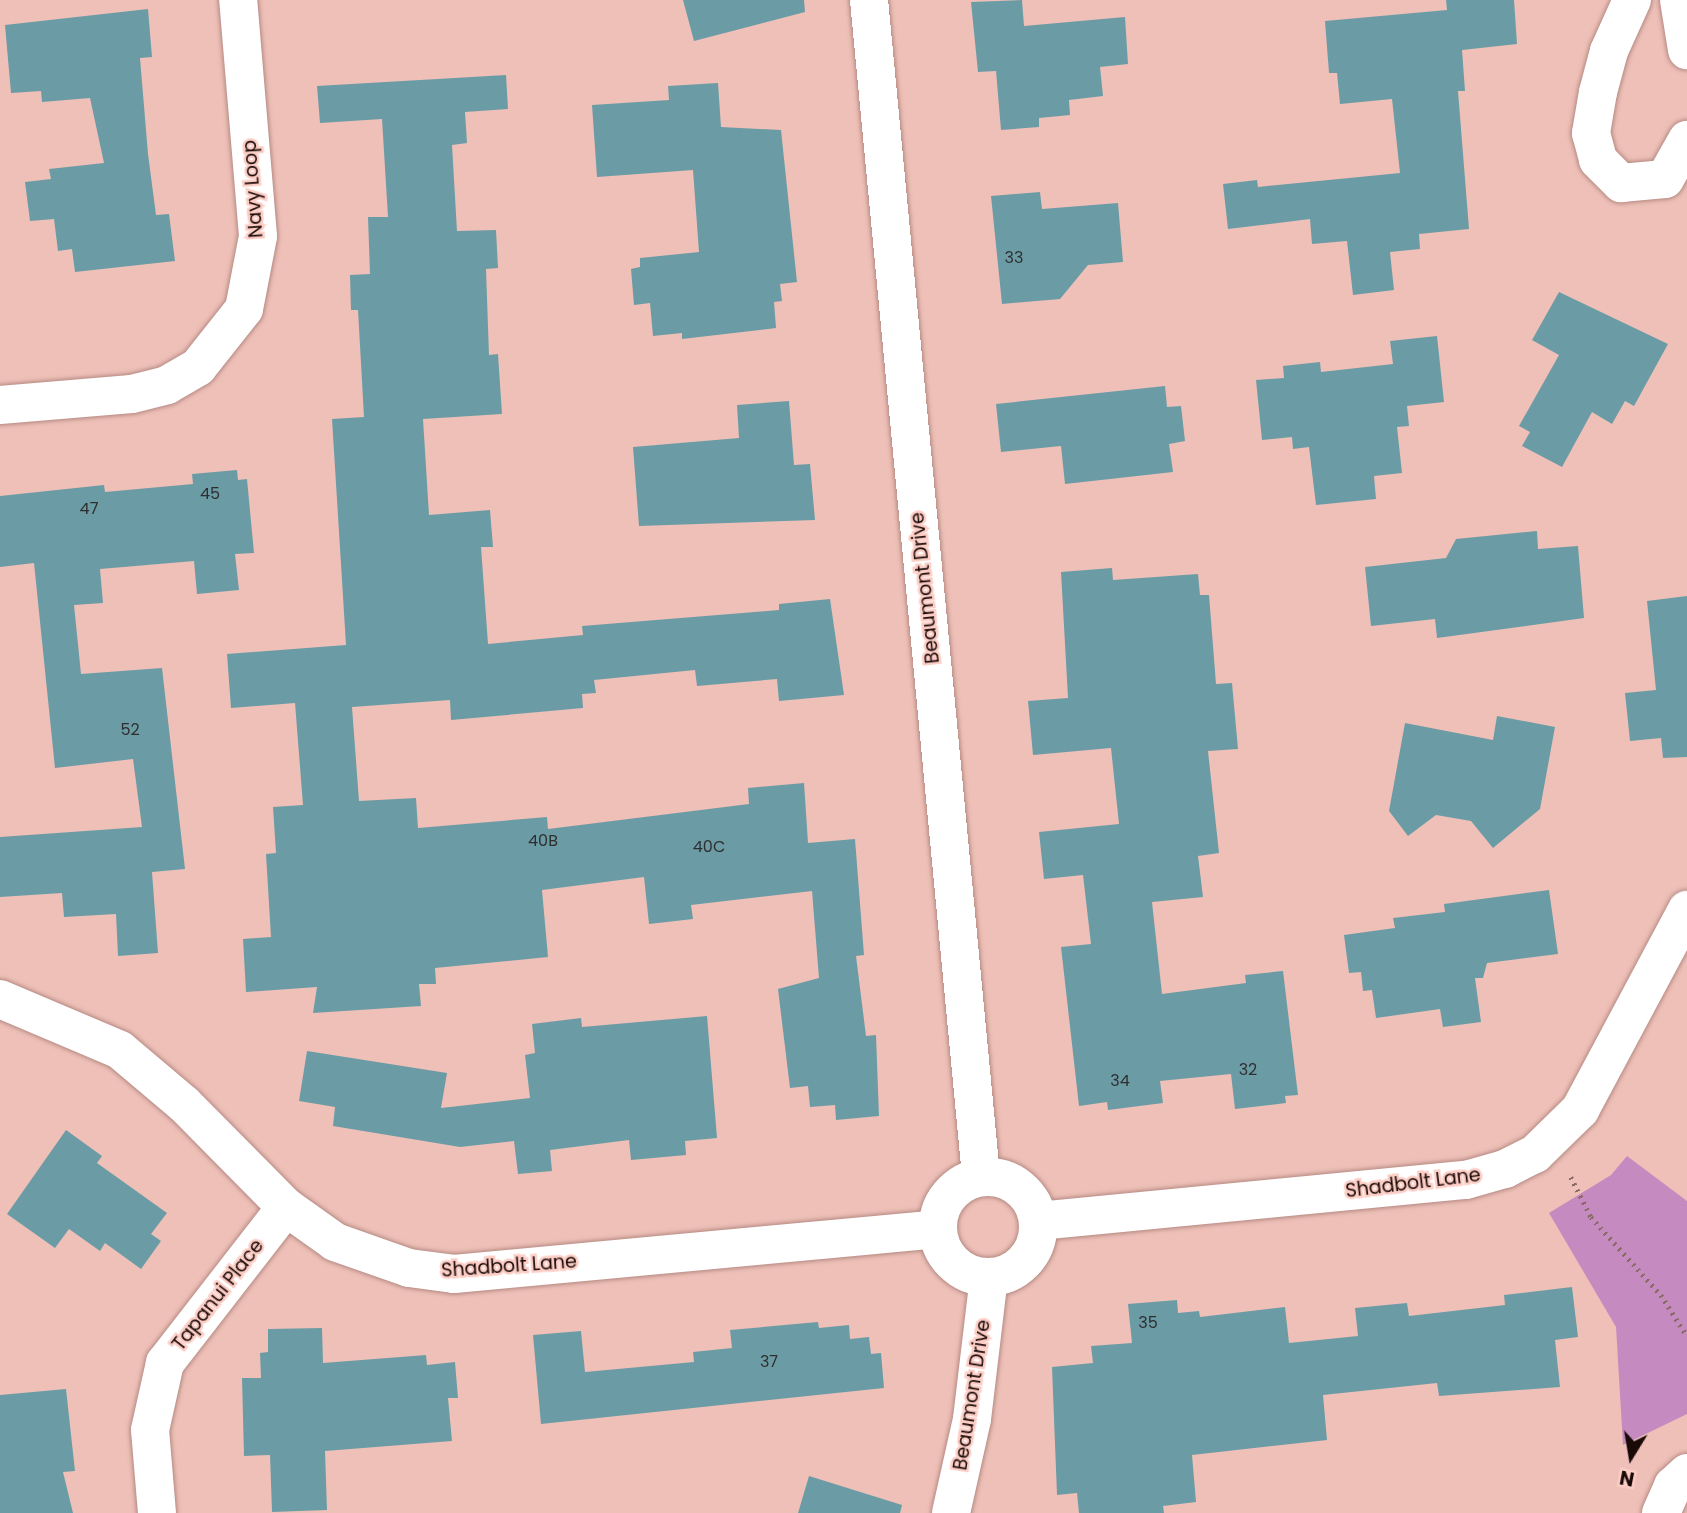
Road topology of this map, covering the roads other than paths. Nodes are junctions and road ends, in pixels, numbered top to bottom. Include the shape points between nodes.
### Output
1 (238, 0) edge
2 (869, 0) edge
3 (1633, 0) edge
4 (1679, 0) edge
5 (1687, 50) edge
6 (1687, 140) edge
7 (0, 405) edge
8 (1687, 909) edge
9 (0, 999) edge
10 (981, 1177) junction
11 (286, 1207) junction
12 (1038, 1222) junction
13 (938, 1229) junction
14 (989, 1277) junction
15 (1687, 1473) edge
16 (157, 1513) edge
17 (951, 1513) edge
18 (1661, 1513) edge

1 - 7 street, Navy Loop via 258,236 244,309 198,367 167,385 132,394
2 - 10 street, Beaumont Drive
3 - 6 street via 1609,51 1598,92 1591,133 1598,160 1621,183 1655,181 1673,173
4 - 5 street
8 - 12 street, Shadbolt Lane via 1580,1111 1535,1154 1505,1169 1466,1180
9 - 11 street, Shadbolt Lane via 120,1050 184,1104
10 - 12 street via 997,1177 1025,1192
10 - 13 street via 954,1189 939,1215
11 - 13 street, Shadbolt Lane via 335,1242 365,1254 454,1274
11 - 16 street, Tapanui Place via 166,1363 150,1430
12 - 14 street via 1026,1260 1016,1270
13 - 14 street via 953,1263
14 - 17 street, Beaumont Drive via 972,1419
15 - 18 street via 1672,1486

